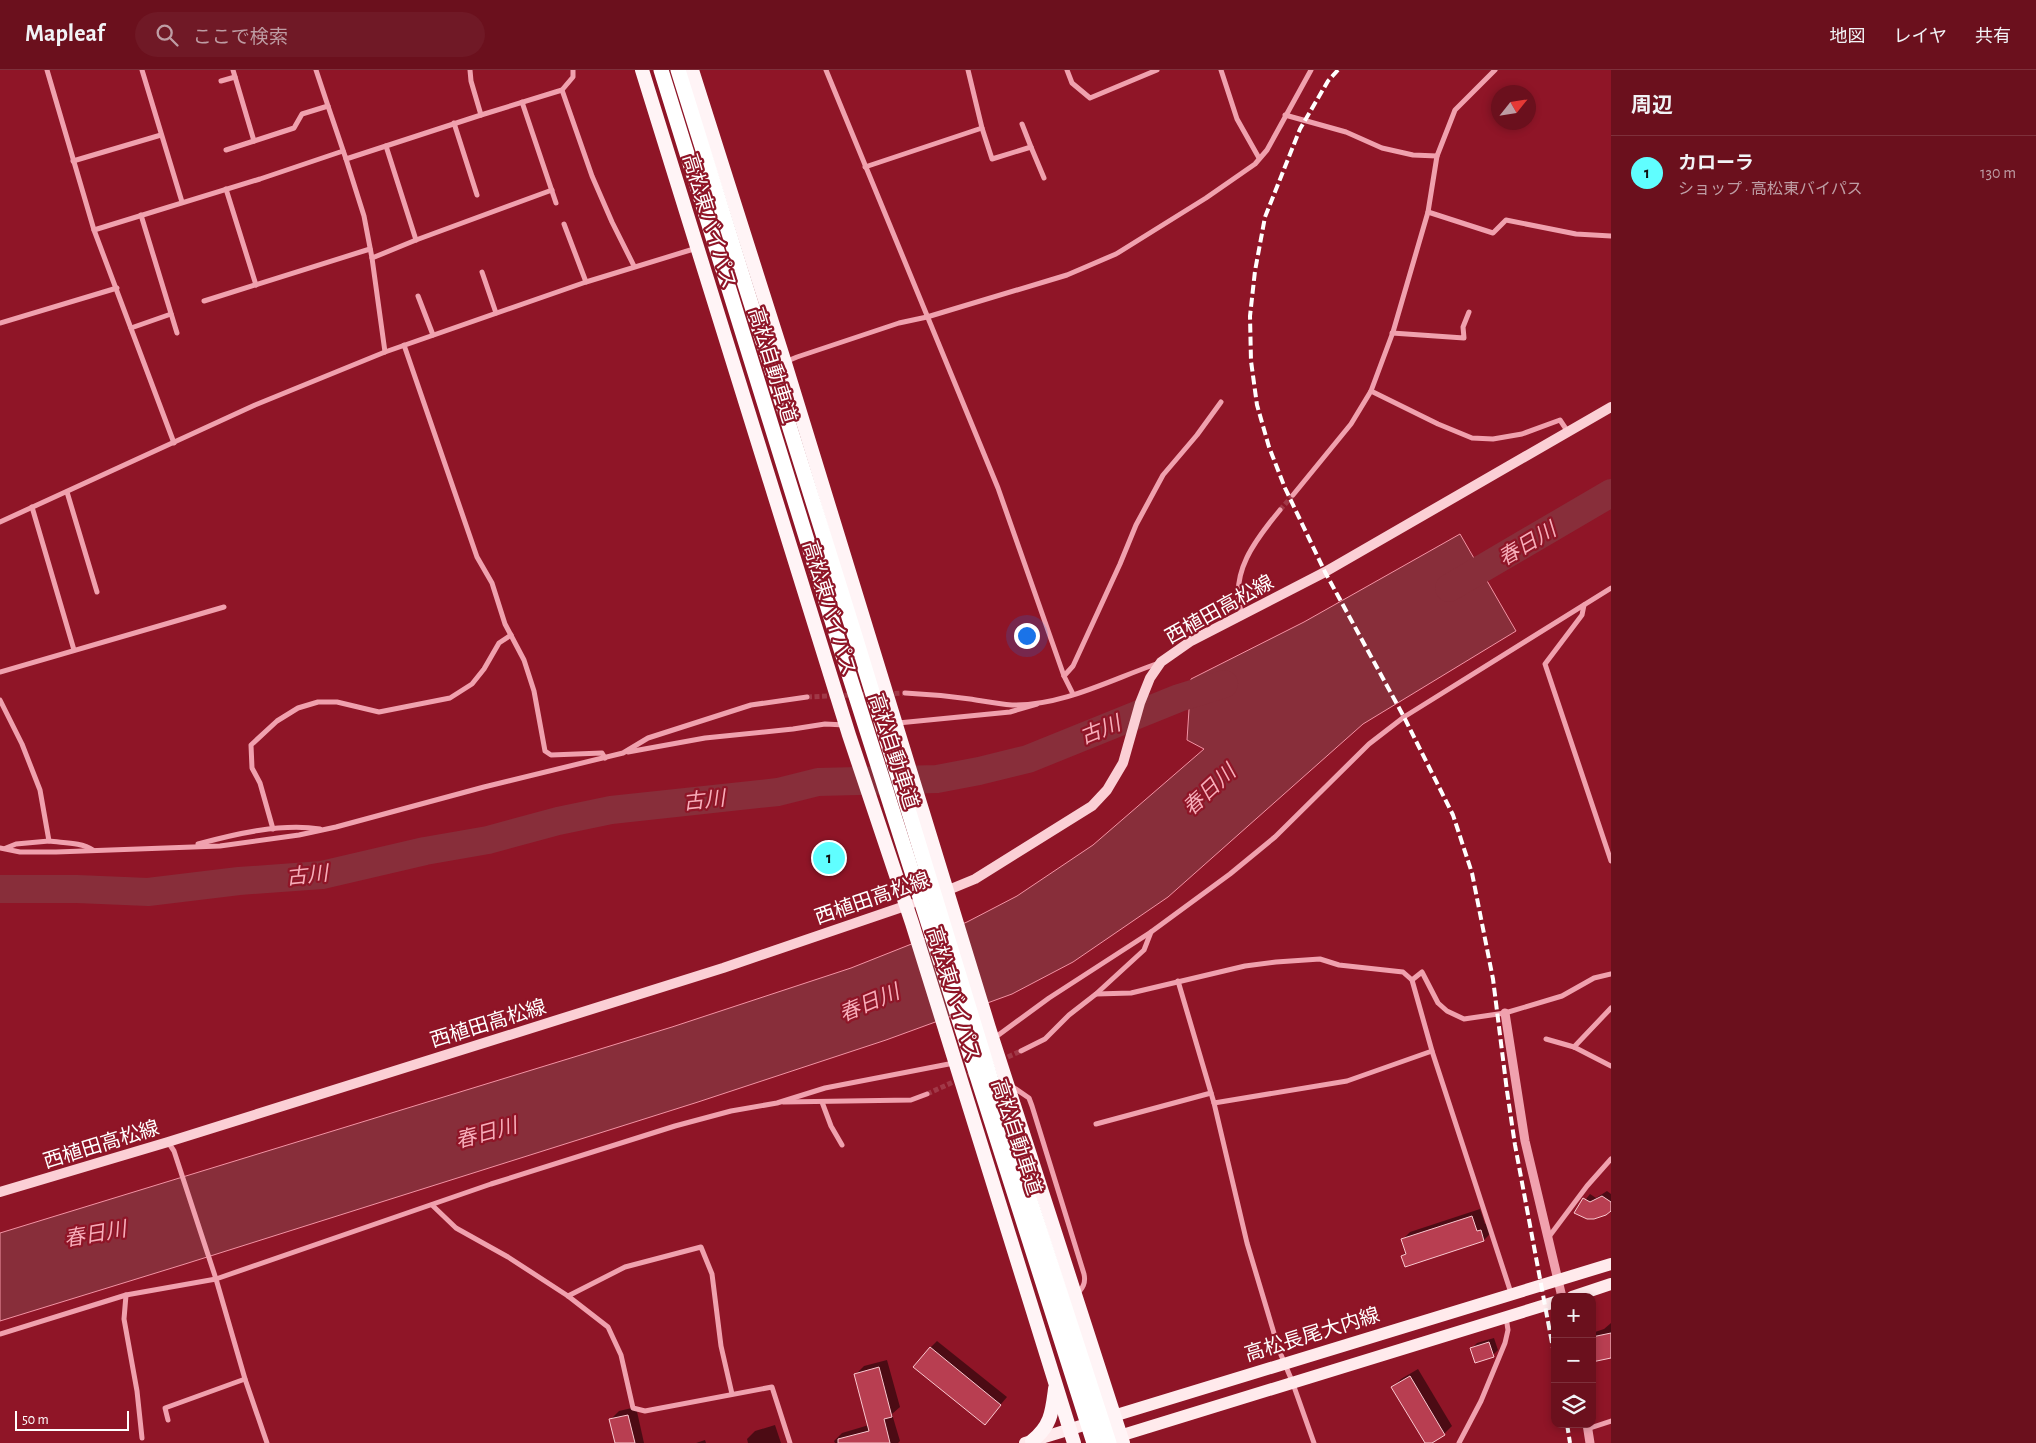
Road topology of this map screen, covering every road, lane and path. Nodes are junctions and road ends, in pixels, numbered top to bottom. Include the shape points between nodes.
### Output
1 (47, 70) edge
2 (142, 70) edge
3 (233, 70) edge
4 (316, 70) edge
5 (470, 70) edge
6 (573, 70) edge
7 (642, 70) edge
8 (661, 70) edge
9 (678, 70) edge
10 (692, 70) edge
11 (826, 70) edge
12 (968, 70) edge
13 (1067, 70) edge
14 (1157, 70) edge
15 (1222, 70) edge
16 (1311, 70) edge
17 (1495, 70) edge
18 (235, 77) junction
19 (221, 81) dead end
20 (562, 90) junction
21 (522, 102) junction
22 (328, 106) junction
23 (481, 115) junction
24 (1285, 115) junction
25 (454, 123) junction
26 (1022, 124) dead end
27 (982, 128) junction
28 (161, 135) junction
29 (254, 141) junction
30 (386, 146) junction
31 (1031, 147) junction
32 (226, 150) dead end
33 (343, 150) junction
34 (1437, 156) junction
35 (1260, 158) junction
36 (346, 159) junction
37 (73, 161) junction
38 (865, 167) junction
39 (1044, 178) dead end
40 (226, 189) junction
41 (552, 190) junction
42 (477, 195) dead end
43 (182, 202) junction
44 (556, 203) dead end
45 (1428, 212) junction
46 (141, 215) junction
47 (564, 224) dead end
48 (94, 230) junction
49 (1611, 236) edge
50 (416, 240) junction
51 (698, 248) junction
52 (370, 249) junction
53 (372, 258) junction
54 (634, 266) junction
55 (482, 272) dead end
56 (586, 282) junction
57 (256, 285) junction
58 (117, 288) junction
59 (418, 296) dead end
60 (204, 301) dead end
61 (1469, 312) dead end
62 (496, 313) junction
63 (171, 314) junction
64 (927, 317) junction
65 (0, 323) edge
66 (131, 328) junction
67 (177, 333) dead end
68 (1392, 333) junction
69 (433, 335) junction
70 (404, 345) junction
71 (385, 352) junction
72 (785, 362) junction
73 (1371, 391) junction
74 (1221, 402) dead end
75 (1611, 407) edge
76 (1568, 432) junction
77 (174, 443) junction
78 (67, 492) junction
79 (1293, 495) tunnel mouth
80 (32, 507) junction
81 (1280, 510) tunnel mouth
82 (0, 522) edge
83 (1611, 588) edge
84 (97, 592) dead end
85 (1584, 605) junction
86 (224, 607) dead end
87 (1242, 615) junction
88 (511, 635) junction
89 (74, 650) junction
90 (1161, 662) junction
91 (0, 672) edge
92 (1064, 676) junction
93 (904, 693) tunnel mouth
94 (1073, 694) junction
95 (807, 697) tunnel mouth
96 (0, 700) edge
97 (1052, 700) junction
98 (896, 728) junction
99 (847, 730) junction
100 (623, 753) junction
101 (605, 758) junction
102 (273, 829) junction
103 (324, 830) junction
104 (49, 841) junction
105 (190, 846) junction
106 (2, 849) edge
107 (93, 851) junction
108 (1611, 861) edge
109 (947, 891) junction
110 (906, 906) junction
111 (1151, 932) junction
112 (1611, 974) edge
113 (1412, 980) junction
114 (1178, 981) junction
115 (1096, 994) junction
116 (1611, 1008) edge
117 (1505, 1013) junction
118 (991, 1034) junction
119 (1546, 1039) dead end
120 (1574, 1047) junction
121 (1020, 1050) tunnel mouth
122 (1432, 1051) junction
123 (955, 1062) junction
124 (1611, 1066) edge
125 (1211, 1093) junction
126 (927, 1094) tunnel mouth
127 (777, 1102) junction
128 (822, 1102) junction
129 (1214, 1103) junction
130 (1096, 1124) dead end
131 (842, 1145) dead end
132 (171, 1146) junction
133 (1611, 1159) edge
134 (0, 1192) edge
135 (432, 1205) junction
136 (1548, 1238) junction
137 (1611, 1264) edge
138 (216, 1279) junction
139 (1558, 1280) junction
140 (1611, 1284) edge
141 (1561, 1293) edge
142 (1584, 1293) edge
143 (1511, 1294) junction
144 (126, 1295) junction
145 (568, 1296) junction
146 (1551, 1303) edge
147 (1506, 1316) junction
148 (0, 1334) edge
149 (1284, 1362) junction
150 (245, 1379) junction
151 (1292, 1381) junction
152 (1056, 1384) junction
153 (732, 1394) junction
154 (1114, 1414) junction
155 (168, 1420) dead end
156 (1611, 1421) edge
157 (1596, 1425) edge
158 (1587, 1428) edge
159 (1070, 1429) junction
160 (142, 1438) dead end
161 (1118, 1440) edge
162 (1028, 1442) edge
163 (267, 1443) edge
164 (790, 1443) edge
165 (1074, 1443) edge
166 (1094, 1443) edge
167 (1314, 1443) edge
168 (1459, 1443) edge
169 (1590, 1443) edge

1 - 37 street
2 - 28 street
3 - 18 street
4 - 22 street
5 - 23 street
6 - 20 street via 573,77
7 - 51 highway, 高松東バイパス
8 - 166 highway, 高松自動車道, bridge via 838,640
9 - 161 highway, 高松自動車道, bridge via 995,1093
10 - 72 highway, 高松東バイパス
11 - 38 street
12 - 27 street
13 - 14 street via 1072,83 1090,98
15 - 35 street via 1237,119
16 - 24 street
17 - 34 street via 1455,110
18 - 19 street
18 - 29 street
20 - 21 street
20 - 54 street via 592,176
21 - 23 street
21 - 41 street
22 - 29 street via 302,114 294,128
22 - 33 street
23 - 25 street
24 - 34 street via 1346,132 1382,148
24 - 35 street
25 - 30 street
25 - 42 street
26 - 31 street
27 - 31 street via 992,160
27 - 38 street
28 - 37 street
28 - 43 street
29 - 32 street
30 - 36 street
30 - 50 street
31 - 39 street
33 - 36 street
33 - 40 street
34 - 45 street
35 - 64 street via 1220,188 1116,254 1067,275
36 - 52 street via 364,216
37 - 48 street
38 - 64 street
40 - 43 street
40 - 57 street
41 - 44 street
41 - 50 street
43 - 46 street
45 - 49 street via 1493,233 1506,220 1576,234
45 - 68 street
46 - 48 street
46 - 63 street
47 - 56 street
48 - 58 street
50 - 53 street
51 - 54 street
51 - 99 highway, 高松東バイパス
52 - 53 street
52 - 57 street
53 - 71 street
54 - 56 street
55 - 62 street
56 - 62 street
57 - 60 street
58 - 65 street
58 - 66 street
59 - 69 street
61 - 68 street via 1463,328 1464,338
62 - 69 street
63 - 66 street
63 - 67 street
64 - 72 street via 899,323
64 - 92 street via 998,488
66 - 77 street
68 - 73 street
69 - 70 street
70 - 71 street
70 - 88 street via 477,557 492,583
71 - 77 street
72 - 98 highway, 高松東バイパス
73 - 76 street via 1472,438 1493,439 1522,434 1560,420
73 - 79 street via 1351,424
74 - 92 street via 1163,475 1136,525 1073,666
75 - 76 main road, 西植田高松線
76 - 87 main road, 西植田高松線 via 1325,572
77 - 78 street
78 - 80 street
78 - 84 street
80 - 82 street
80 - 89 street
81 - 87 street via 1257,538 1244,563 1238,603
83 - 85 street
85 - 108 street via 1582,615 1545,664
85 - 111 street via 1404,717 1369,744 1275,837
86 - 89 street
87 - 90 main road, 西植田高松線 via 1191,641
88 - 101 street via 524,660 534,691 545,751 551,755 602,753
88 - 102 street via 499,643 472,684 450,698 379,712 337,702 318,702 298,708 277,721 252,745 252,768 260,783
89 - 91 street
90 - 94 street
90 - 109 main road, 西植田高松線 via 1140,703 1123,763 1107,790 1092,806 975,879
92 - 94 street
93 - 97 street via 1012,705
94 - 97 street
95 - 100 street via 751,705 648,738
96 - 104 street via 40,790
97 - 98 street via 1010,712
98 - 109 highway, 高松東バイパス
99 - 100 street via 825,724 705,738
99 - 110 highway, 高松東バイパス
100 - 101 street
101 - 103 street
102 - 103 street
102 - 105 street
103 - 105 street via 220,846
104 - 106 street via 16,844
104 - 107 street via 82,845
105 - 107 street
106 - 107 street via 20,852
109 - 110 main road, 西植田高松線
109 - 118 highway, 高松東バイパス
110 - 123 highway, 高松東バイパス
110 - 132 main road, 西植田高松線
111 - 115 street via 1144,950
111 - 118 street
112 - 117 street via 1594,978 1562,996
113 - 114 street via 1403,972 1339,965 1320,959 1245,966
113 - 117 street via 1422,972 1438,1003 1456,1017 1464,1019
113 - 122 street
114 - 115 street via 1131,993
114 - 125 street
115 - 121 street via 1045,1039
116 - 120 street
117 - 136 street via 1525,1141
118 - 154 highway, 高松東バイパス
119 - 120 street
120 - 124 street
122 - 129 street via 1348,1081
122 - 143 street
123 - 127 street via 825,1088
123 - 152 highway, 高松東バイパス
125 - 129 street
125 - 130 street
126 - 128 street via 911,1100
127 - 128 street
127 - 135 street via 675,1126
128 - 131 street
129 - 149 street via 1247,1243
132 - 134 main road, 西植田高松線
132 - 138 street
133 - 136 street
135 - 138 street
135 - 145 street via 456,1228
136 - 139 street
137 - 139 main road, 高松長尾大内線
138 - 144 street
138 - 150 street
139 - 141 street
139 - 143 main road, 高松長尾大内線
140 - 142 main road
143 - 149 main road, 高松長尾大内線
144 - 148 street
144 - 160 street via 124,1319 138,1391
145 - 153 street via 608,1327 621,1355 633,1408 645,1411
145 - 153 street via 625,1267 701,1247 712,1274 721,1346
146 - 147 main road, 高松長尾大内線
147 - 151 main road, 高松長尾大内線
147 - 168 street via 1508,1330 1505,1343 1481,1402
149 - 151 street
149 - 154 main road, 高松長尾大内線
150 - 155 street via 164,1408
150 - 163 street
151 - 161 main road, 高松長尾大内線
151 - 167 street
152 - 159 highway, 高松東バイパス
152 - 162 highway via 1047,1424
153 - 164 street via 772,1387
154 - 159 main road, 高松長尾大内線
154 - 161 highway, 高松東バイパス
156 - 157 street
158 - 169 street
159 - 162 main road, 高松長尾大内線
159 - 165 highway, 高松東バイパス
161 - 166 main road, 高松長尾大内線

